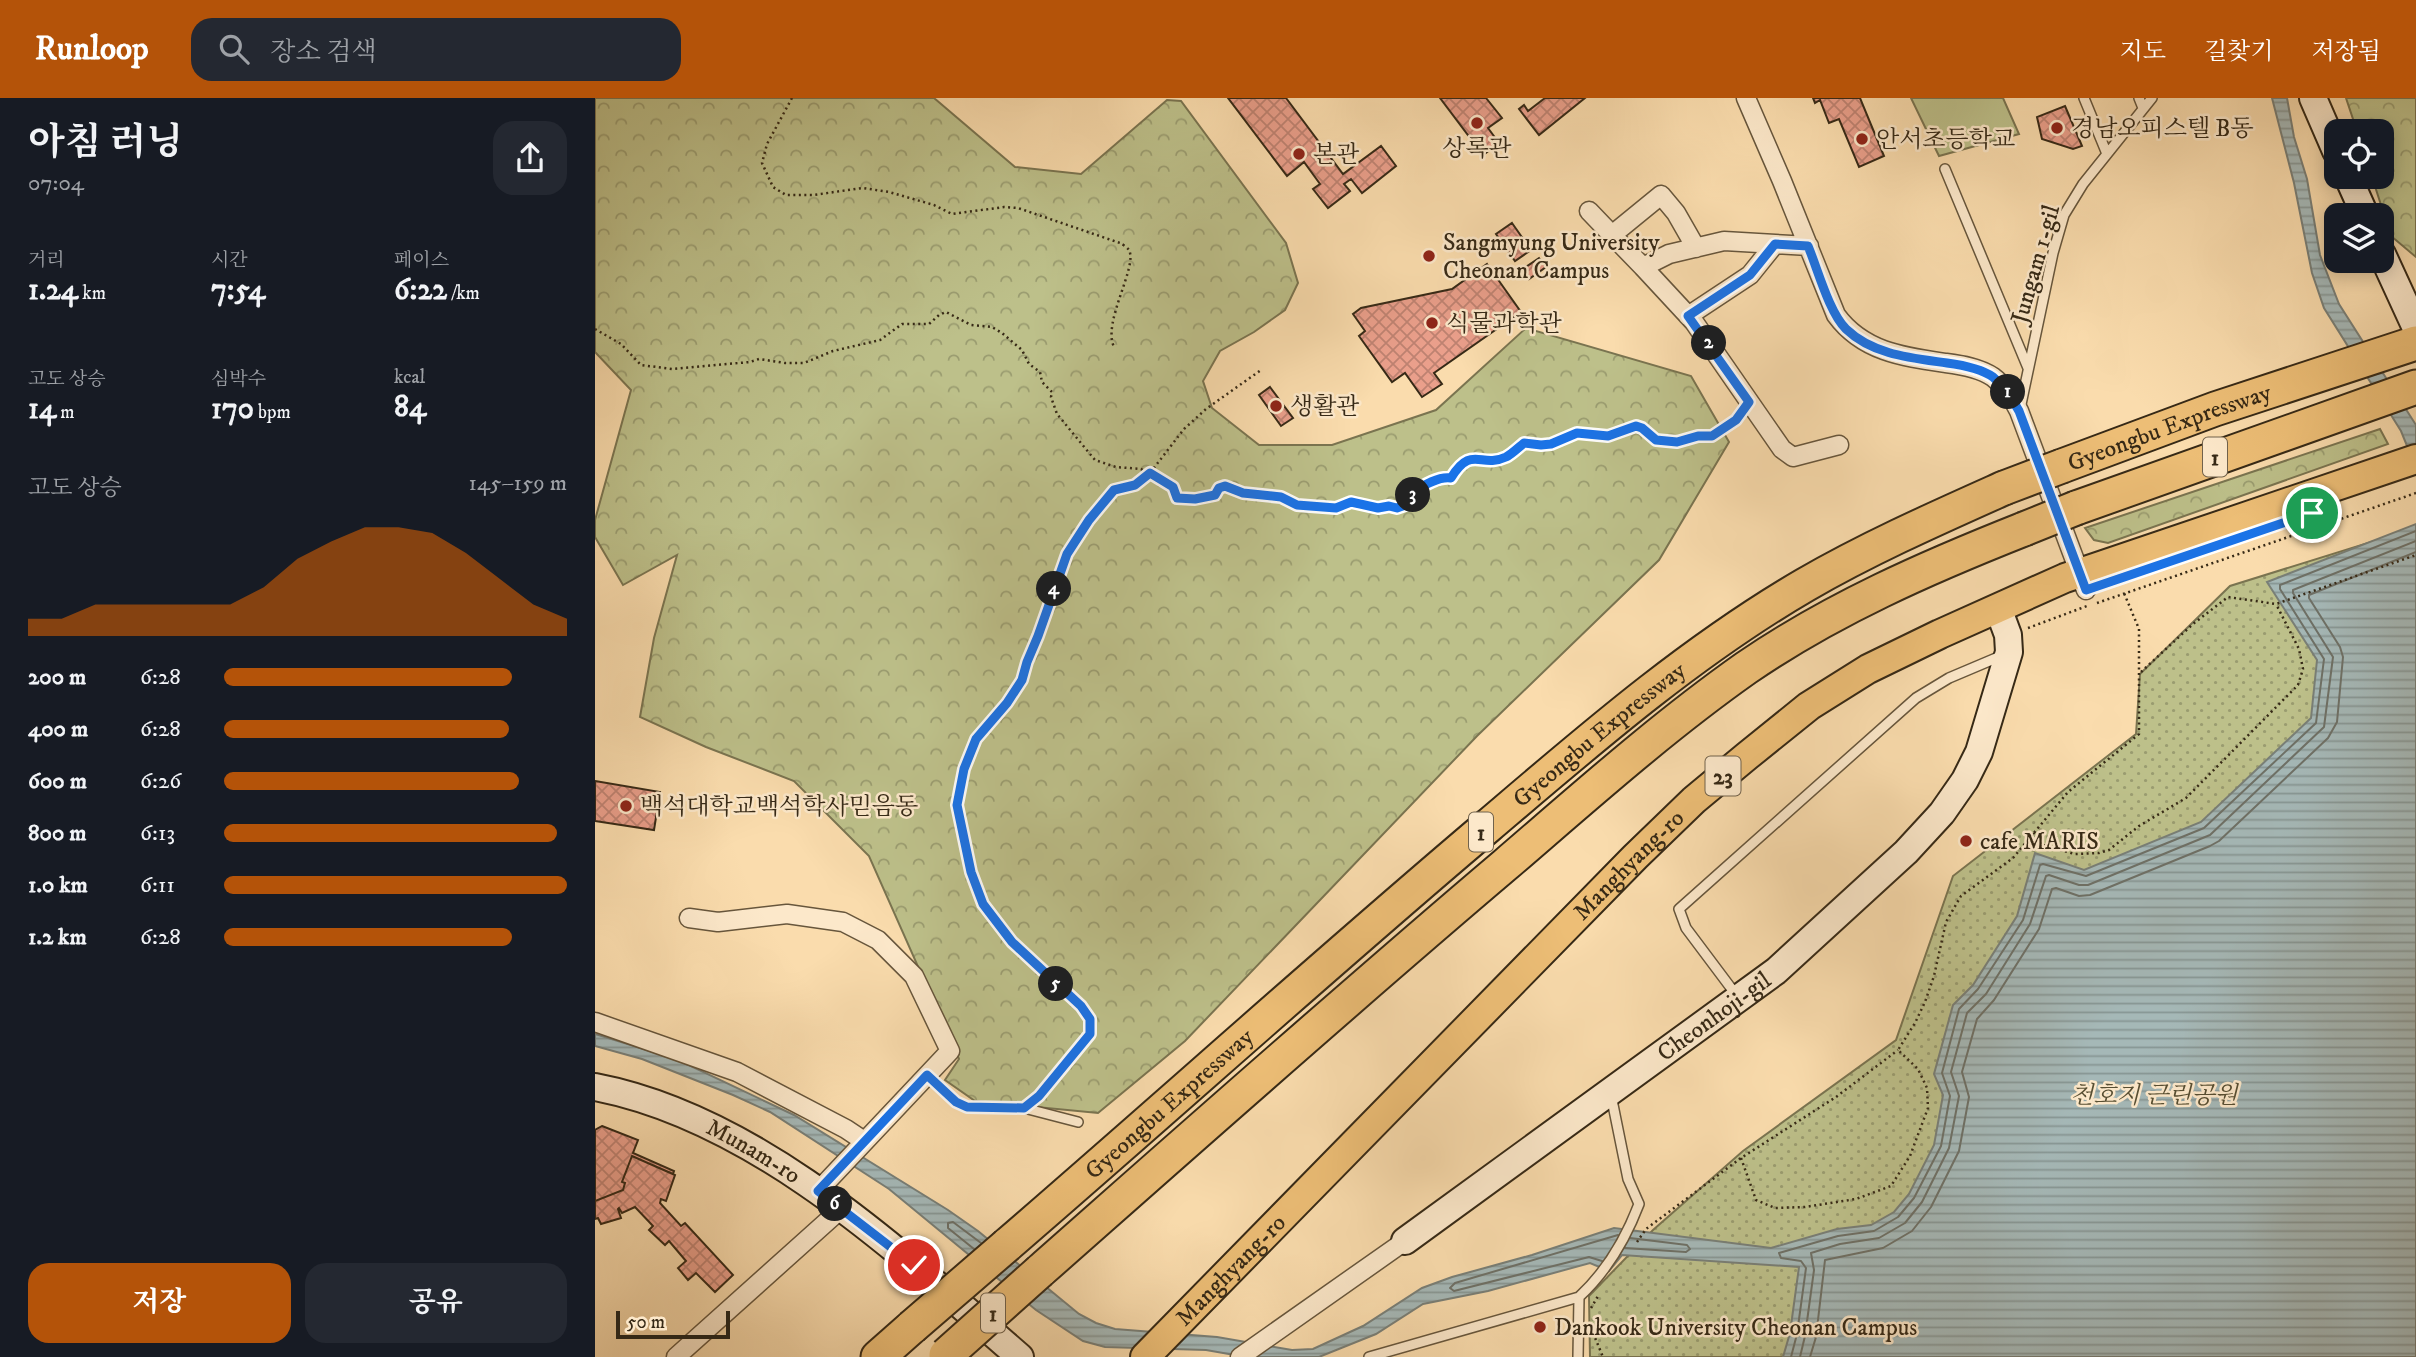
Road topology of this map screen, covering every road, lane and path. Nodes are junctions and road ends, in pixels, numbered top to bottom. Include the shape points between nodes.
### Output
1 (792, 98) edge
2 (1746, 98) edge
3 (2084, 98) edge
4 (2139, 98) edge
5 (2152, 98) edge
6 (2313, 98) edge
7 (2143, 108) junction
8 (2324, 123) edge
9 (2107, 153) junction
10 (1945, 169) dead end
11 (1589, 211) dead end
12 (1612, 235) junction
13 (1775, 244) junction
14 (1808, 246) junction
15 (1696, 248) junction
16 (1643, 267) junction
17 (2391, 273) edge
18 (1688, 316) junction
19 (2416, 328) edge
20 (595, 329) edge
21 (2416, 343) edge
22 (1114, 346) dead end
23 (1261, 370) dead end
24 (2028, 370) junction
25 (2416, 387) edge
26 (1749, 402) junction
27 (2019, 411) junction
28 (1839, 445) dead end
29 (1150, 473) junction
30 (2412, 478) edge
31 (2416, 555) edge
32 (2083, 582) junction
33 (2124, 593) junction
34 (2276, 604) junction
35 (2005, 630) junction
36 (2140, 673) junction
37 (2033, 833) junction
38 (689, 918) dead end
39 (1738, 998) junction
40 (595, 1022) edge
41 (1898, 1050) junction
42 (927, 1075) junction
43 (595, 1087) edge
44 (1611, 1090) junction
45 (1024, 1108) junction
46 (1078, 1122) dead end
47 (860, 1145) junction
48 (1741, 1157) junction
49 (825, 1183) junction
50 (841, 1209) junction
51 (1646, 1229) dead end
52 (1405, 1241) joint
53 (1597, 1286) junction
54 (1579, 1297) junction
55 (1588, 1314) dead end
56 (1591, 1325) dead end
57 (1021, 1354) edge
58 (944, 1356) edge
59 (1152, 1356) edge
60 (676, 1357) edge
61 (878, 1357) edge
62 (1240, 1357) edge
63 (1369, 1357) edge
64 (1578, 1357) edge
65 (1603, 1357) edge

1 - 22 path via 762,163 773,187 786,195 863,188 952,214 1018,208 1127,247 1128,267 1111,332
2 - 14 street
3 - 9 lane
4 - 7 lane
5 - 7 lane, Jungam 1-gil
6 - 8 street
7 - 9 lane, Jungam 1-gil
9 - 24 lane, Jungam 1-gil via 2064,215
10 - 24 lane
11 - 12 street
12 - 15 street via 1661,195
12 - 16 street
13 - 14 street
13 - 15 street via 1724,242
13 - 18 street via 1750,275
14 - 27 street via 1846,329 1885,352 1967,366 1991,376 2007,390
15 - 16 street
16 - 18 street
17 - 19 street
18 - 26 street
20 - 29 path via 621,344 641,365 672,369 759,359 804,363 880,340 902,324 929,324 946,312 971,325 992,327 1022,350 1052,392 1057,415 1095,460
21 - 61 highway, Gyeongbu Expressway / 1, bridge via 2215,409 2004,488 1900,534 1816,579 1706,649 1430,875
23 - 29 path via 1184,429
24 - 27 lane, Jungam 1-gil
25 - 58 highway, Gyeongbu Expressway / 1, bridge via 2076,508 1924,569 1838,613 1747,668 1634,755 1459,904
26 - 28 street via 1782,449 1793,457
26 - 29 path via 1736,420 1712,436 1656,440 1636,426 1608,436 1577,433 1551,444 1524,443 1507,457 1460,463 1451,478 1443,477 1413,492 1411,503 1403,508 1351,502 1336,508 1297,505 1281,497 1225,486 1215,495 1183,499
27 - 32 street
29 - 45 path via 1135,485 1114,490 1067,554 1022,680 976,739 964,769 957,805 983,904 1012,942 1090,1019 1090,1034
30 - 32 main road, Manghyang-ro / 23
30 - 33 path
31 - 34 path
32 - 35 main road, Manghyang-ro / 23
33 - 35 path
33 - 36 path via 2139,629
34 - 36 path via 2228,597
34 - 37 path via 2299,649 2303,669 2298,685 2186,798 2099,853 2075,854 2043,845
35 - 39 street, Cheonhoji-gil via 1979,752 1942,813 1824,928
35 - 39 lane via 1949,678 1916,698 1679,909 1686,928
35 - 59 main road, Manghyang-ro / 23 via 1921,659 1874,683 1743,777 1197,1317
36 - 37 path via 2139,734 2068,792
37 - 41 path via 2013,858 1961,896 1946,922 1925,1002
38 - 42 street via 718,922 787,914 843,922 877,940 914,976 950,1051
39 - 44 street, Cheonhoji-gil
40 - 47 street via 737,1072 846,1129
41 - 48 path via 1836,1097
41 - 48 path via 1918,1069 1927,1088 1928,1108 1910,1156 1891,1186 1856,1199 1775,1208 1756,1200
42 - 45 lane via 967,1107
42 - 47 street
43 - 49 street, Munam-ro via 665,1108 727,1134 798,1175
44 - 52 street, Cheonhoji-gil
44 - 53 lane via 1628,1179 1639,1203
45 - 46 lane
47 - 49 street
48 - 51 path
49 - 50 street, Munam-ro
50 - 57 street, Munam-ro
50 - 60 street
52 - 62 street, Cheonhoji-gil
53 - 54 lane
53 - 55 path
54 - 63 lane
54 - 64 lane
56 - 65 path

